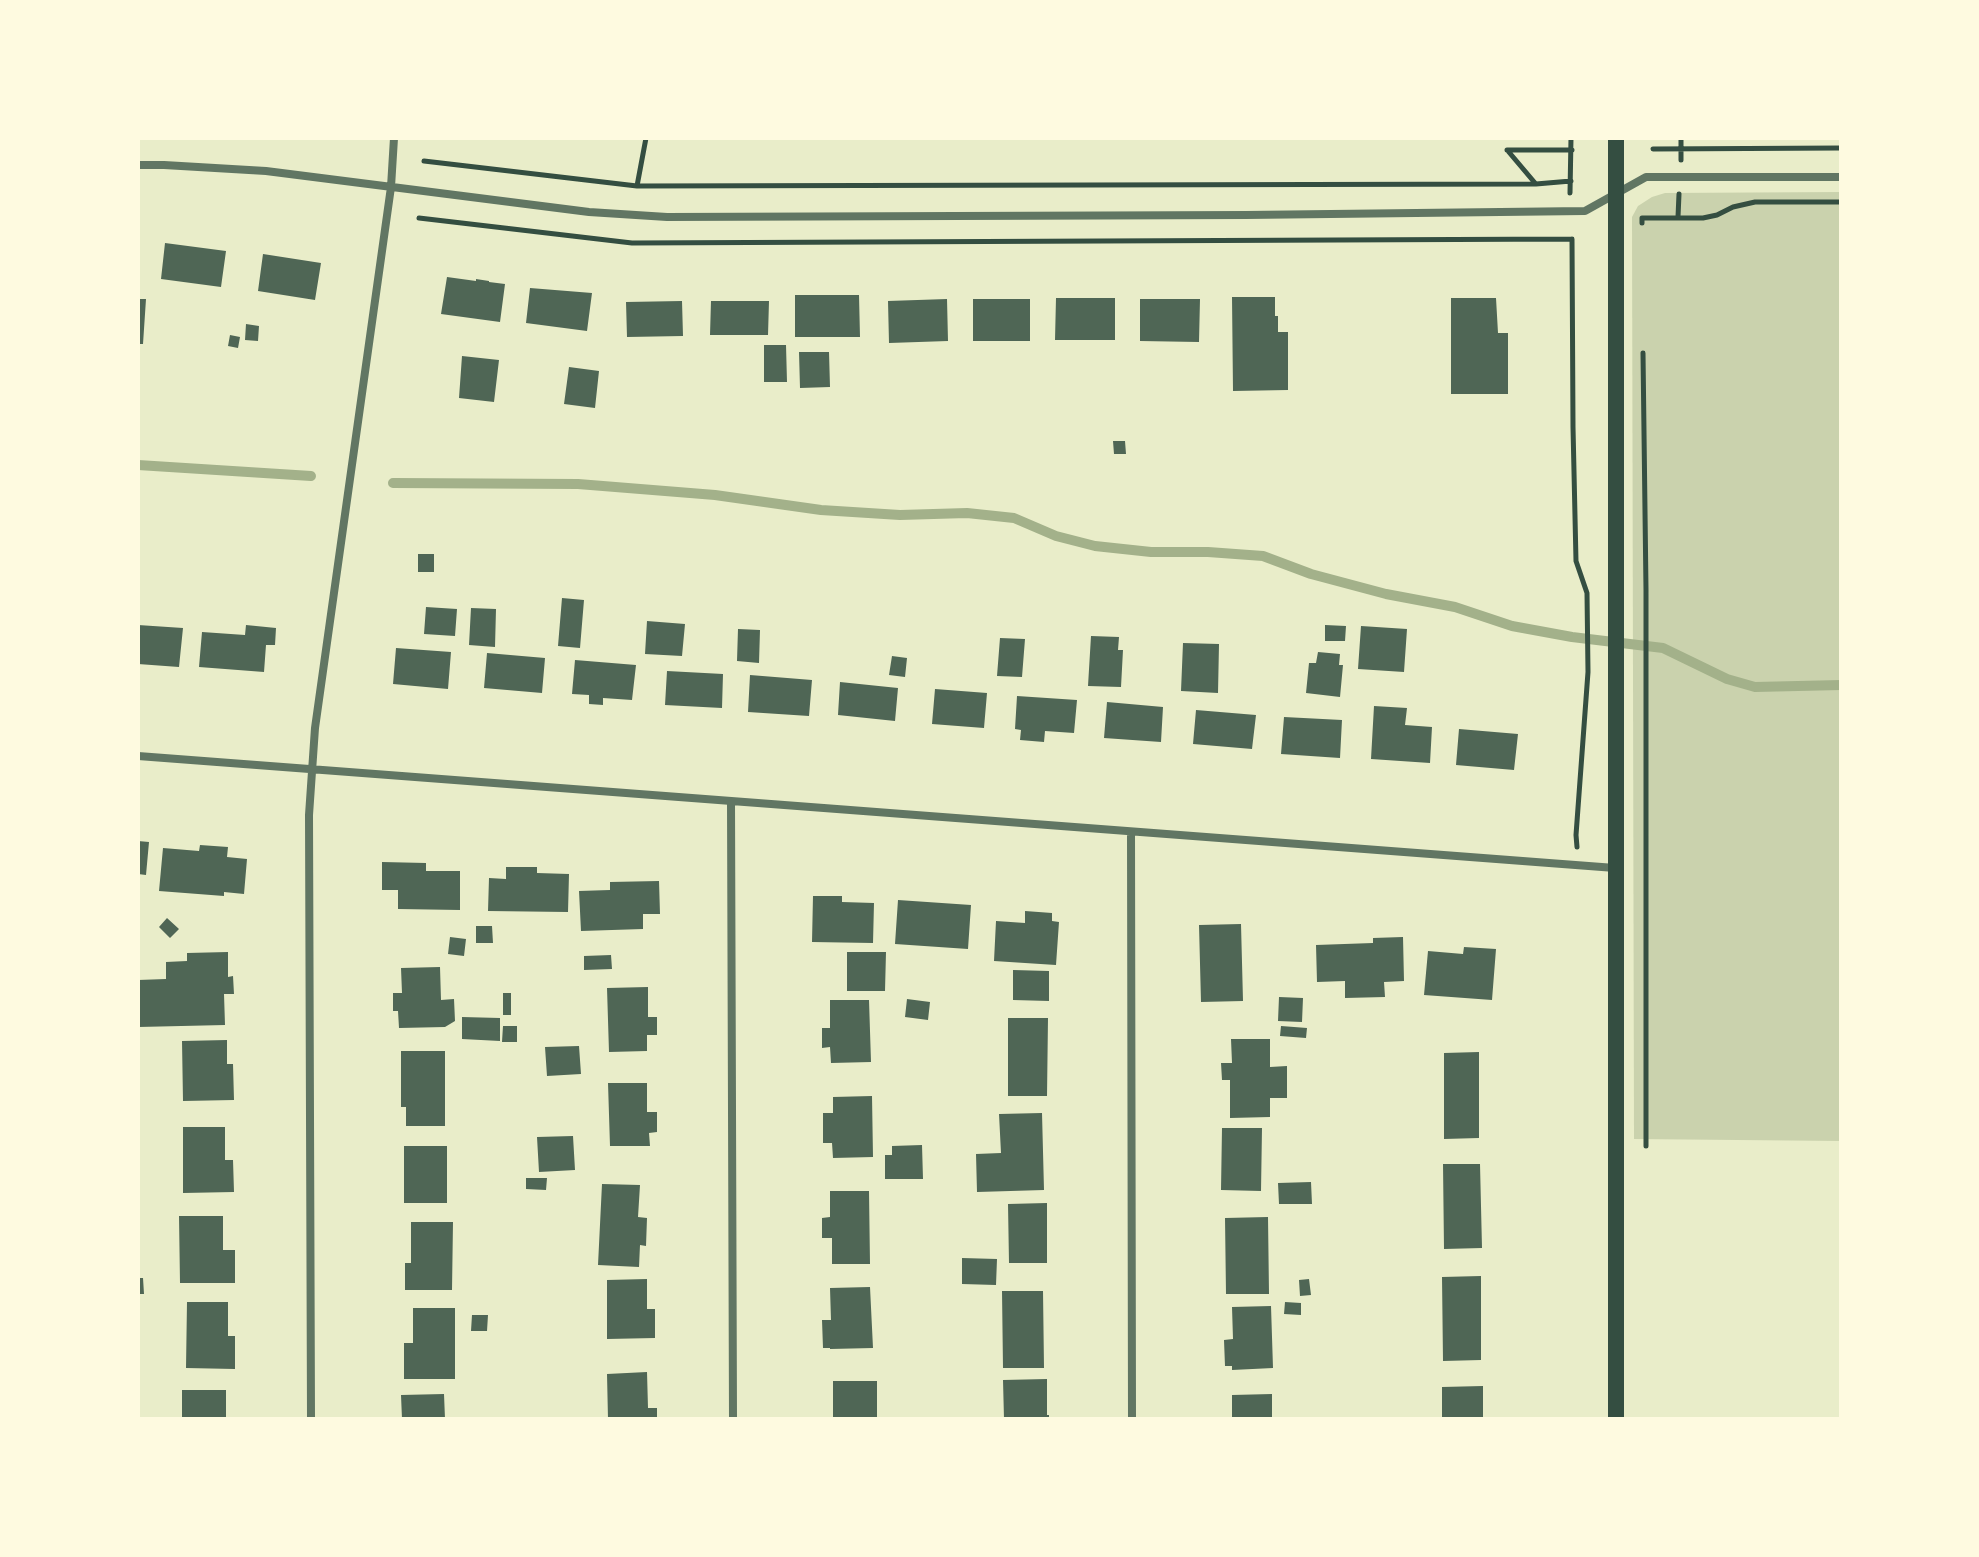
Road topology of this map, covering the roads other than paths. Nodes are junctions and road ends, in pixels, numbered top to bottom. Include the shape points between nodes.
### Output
1 (394, 138) edge
2 (1616, 138) edge
3 (138, 165) edge
4 (1841, 177) edge
5 (391, 187) junction
6 (1616, 195) junction
7 (138, 756) edge
8 (313, 770) junction
9 (731, 802) junction
10 (1131, 832) junction
11 (1615, 868) junction
12 (311, 1419) edge
13 (733, 1419) edge
14 (1132, 1419) edge
15 (1616, 1419) edge

1 - 5 street
2 - 6 main road
3 - 5 street via 266,171
4 - 6 street via 1646,177
5 - 6 street via 667,217 1585,211
5 - 8 street
6 - 11 main road
7 - 8 street
8 - 9 street
8 - 12 street
9 - 10 street
9 - 13 street
10 - 11 street
10 - 14 street
11 - 15 main road

